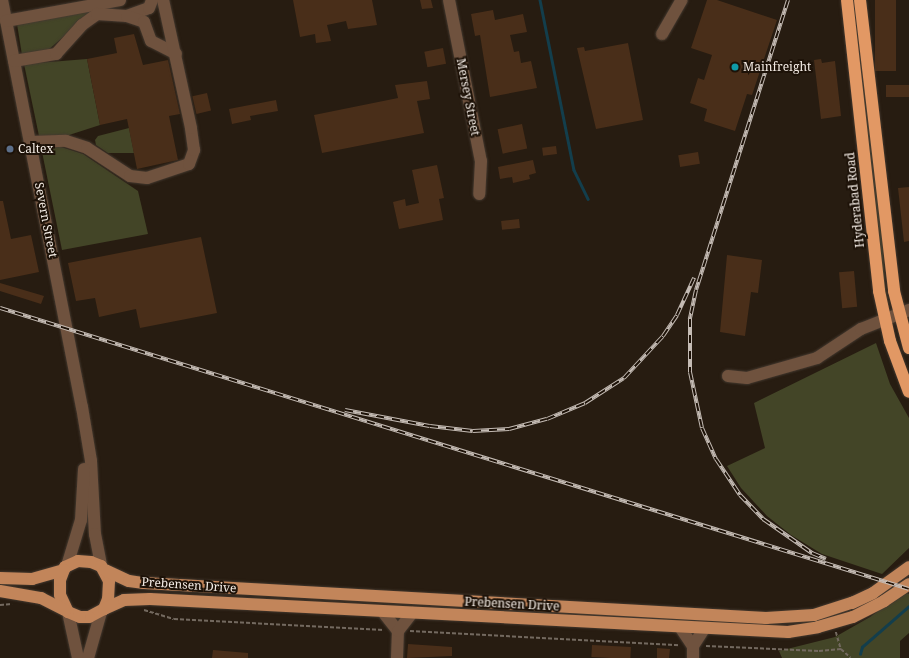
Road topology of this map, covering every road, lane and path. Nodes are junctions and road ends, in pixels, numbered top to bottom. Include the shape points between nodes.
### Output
1 (2, 0) edge
2 (120, 0) edge
3 (152, 0) edge
4 (163, 0) edge
5 (449, 0) edge
6 (682, 0) edge
7 (847, 0) edge
8 (860, 0) edge
9 (127, 16) junction
10 (6, 21) junction
11 (662, 34) dead end
12 (176, 54) junction
13 (14, 61) junction
14 (30, 142) junction
15 (479, 194) dead end
16 (904, 312) edge
17 (884, 320) junction
18 (908, 340) edge
19 (728, 376) dead end
20 (909, 392) edge
21 (86, 440) junction
22 (909, 567) edge
23 (65, 568) junction
24 (103, 568) junction
25 (0, 578) edge
26 (909, 584) edge
27 (0, 591) edge
28 (17, 603) dead end
29 (0, 606) edge
30 (140, 609) dead end
31 (67, 611) junction
32 (103, 611) junction
33 (383, 612) junction
34 (412, 613) junction
35 (680, 627) junction
36 (704, 629) junction
37 (398, 630) junction
38 (836, 631) dead end
39 (694, 646) junction
40 (840, 649) junction
41 (90, 656) edge
42 (78, 658) edge
43 (397, 658) edge
44 (693, 658) edge
45 (851, 658) edge

1 - 10 street, Severn Street
2 - 10 street
3 - 9 street via 149,8
4 - 12 street
5 - 15 street, Mersey Street via 481,161
6 - 11 street
7 - 17 highway, Hyderabad Road
8 - 16 highway via 891,269
9 - 12 street via 144,22 151,41
9 - 13 street via 97,14 82,25 56,54
10 - 13 street, Severn Street
12 - 14 street via 194,150 189,164 147,178 130,176 87,148 66,141
13 - 14 street, Severn Street
14 - 21 street, Severn Street via 69,337
16 - 17 street
16 - 18 highway
17 - 19 street via 845,337 817,358 747,378
17 - 20 highway, Hyderabad Road
21 - 23 street, Severn Street via 81,520
21 - 24 street, Severn Street via 91,461 95,534
22 - 24 main road, Prebensen Drive via 872,593 852,603 814,615 766,618 144,583 129,581
23 - 24 main road via 82,561
23 - 25 main road via 32,579
23 - 31 main road via 59,590
24 - 32 main road via 109,587
26 - 36 main road, Prebensen Drive via 890,598 853,617 818,627 766,632
27 - 31 main road via 41,598
28 - 29 path
30 - 37 path via 174,619
31 - 32 main road via 85,618
31 - 42 street
32 - 33 main road, Prebensen Drive via 124,600 150,599
32 - 41 street
33 - 34 main road, Prebensen Drive
33 - 37 street
34 - 35 main road, Prebensen Drive
34 - 37 street
35 - 36 main road, Prebensen Drive
35 - 39 street
36 - 39 street
37 - 39 path
37 - 43 street
38 - 40 path
39 - 40 path via 819,651
39 - 44 street
40 - 45 path

